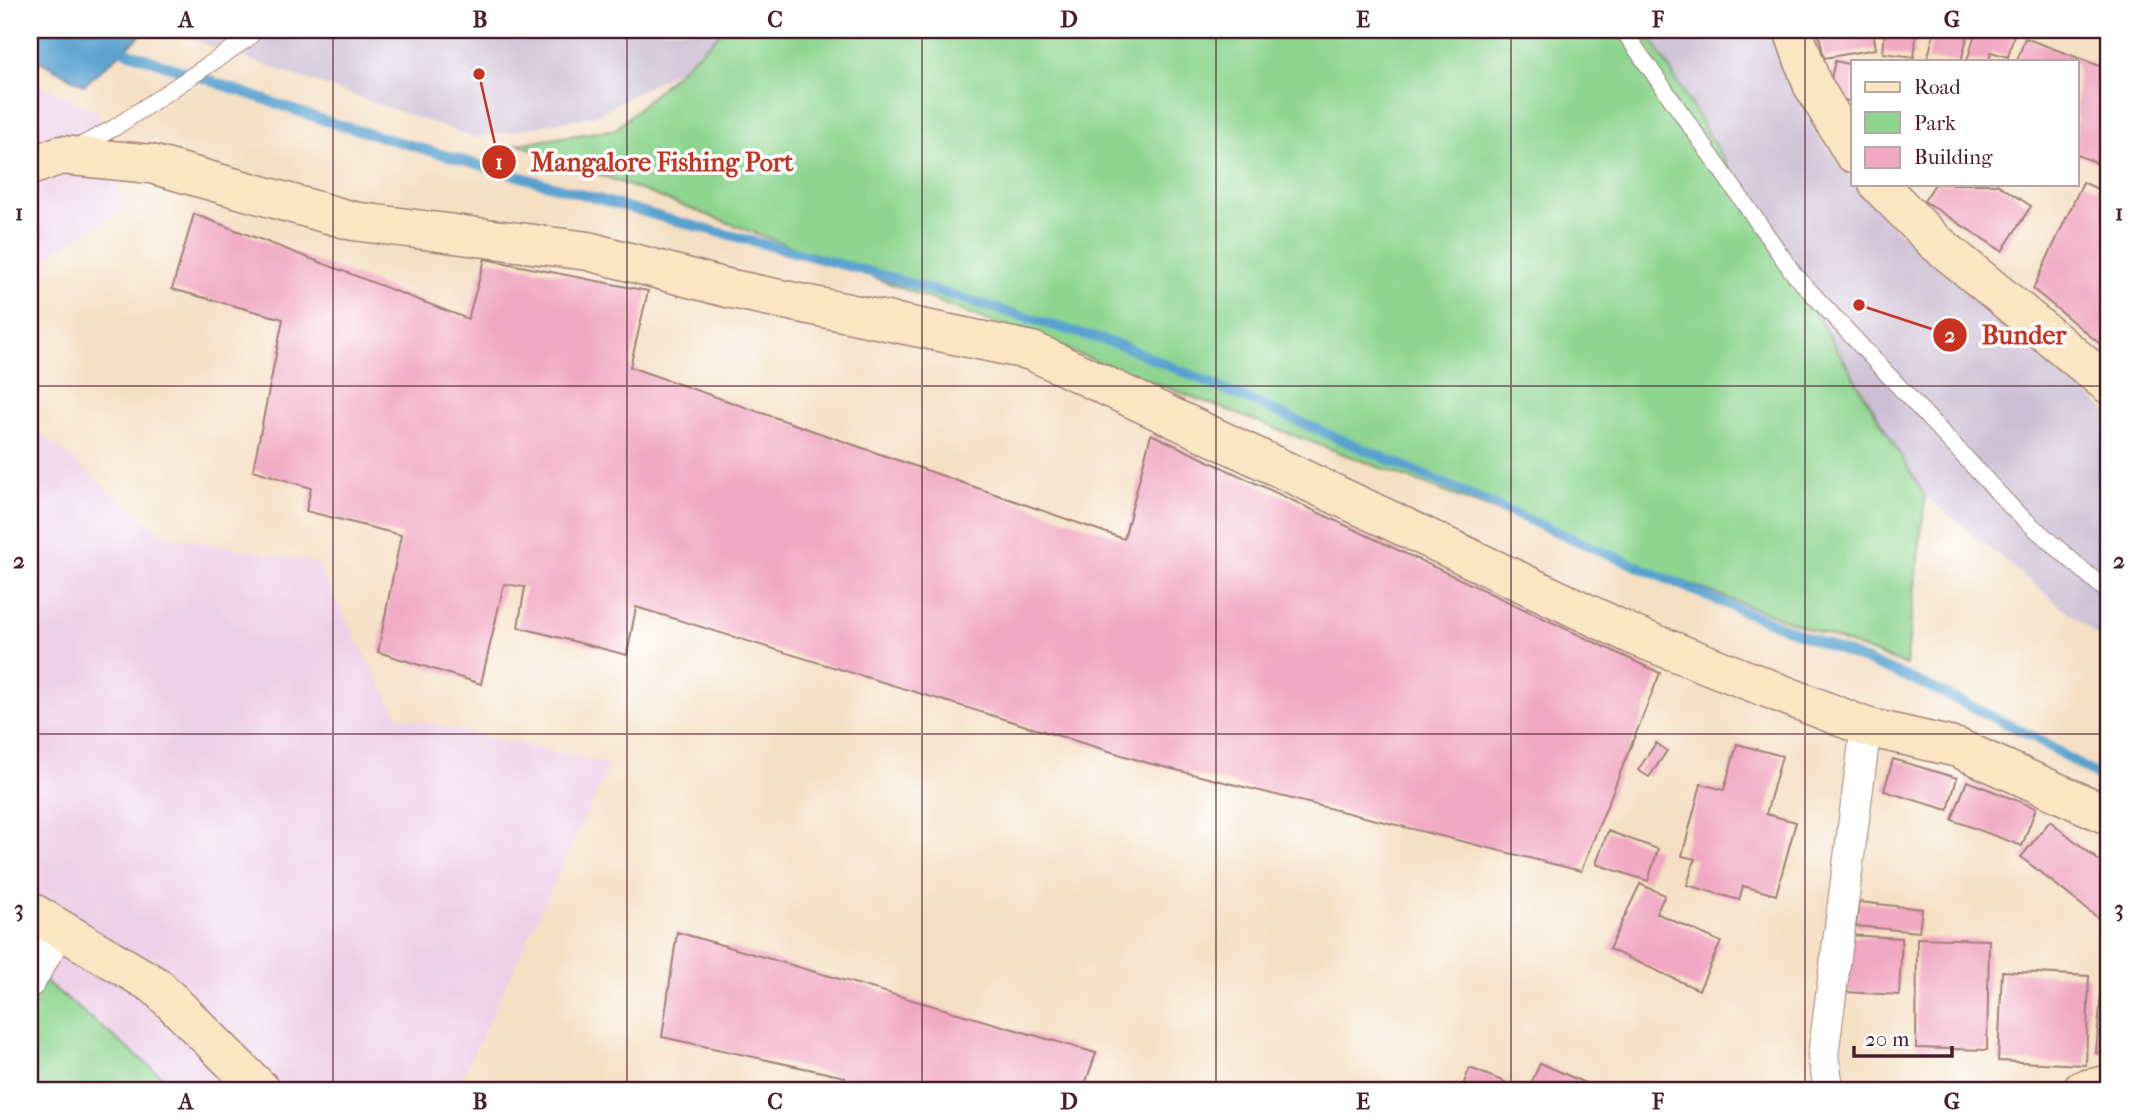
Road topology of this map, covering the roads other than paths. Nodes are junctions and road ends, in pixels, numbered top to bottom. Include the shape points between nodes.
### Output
1 (256, 30) edge
2 (1623, 30) edge
3 (1793, 30) edge
4 (1851, 150) edge
5 (46, 161) edge
6 (1880, 186) edge
7 (2108, 384) edge
8 (2108, 592) edge
9 (1866, 727) junction
10 (2108, 815) edge
11 (40, 919) edge
12 (30, 982) edge
13 (2108, 1085) edge
14 (261, 1090) edge
15 (1829, 1090) edge
16 (2082, 1090) edge

1 - 5 lane via 114,128
2 - 8 lane via 1794,274 2016,512
3 - 4 street via 1812,84
5 - 9 street via 151,164 353,221 588,251 727,288 1032,351 1635,636
6 - 7 street via 1933,240
9 - 10 street via 1958,748
9 - 15 street via 1823,1056
11 - 12 street
11 - 14 street via 156,986
13 - 16 street

